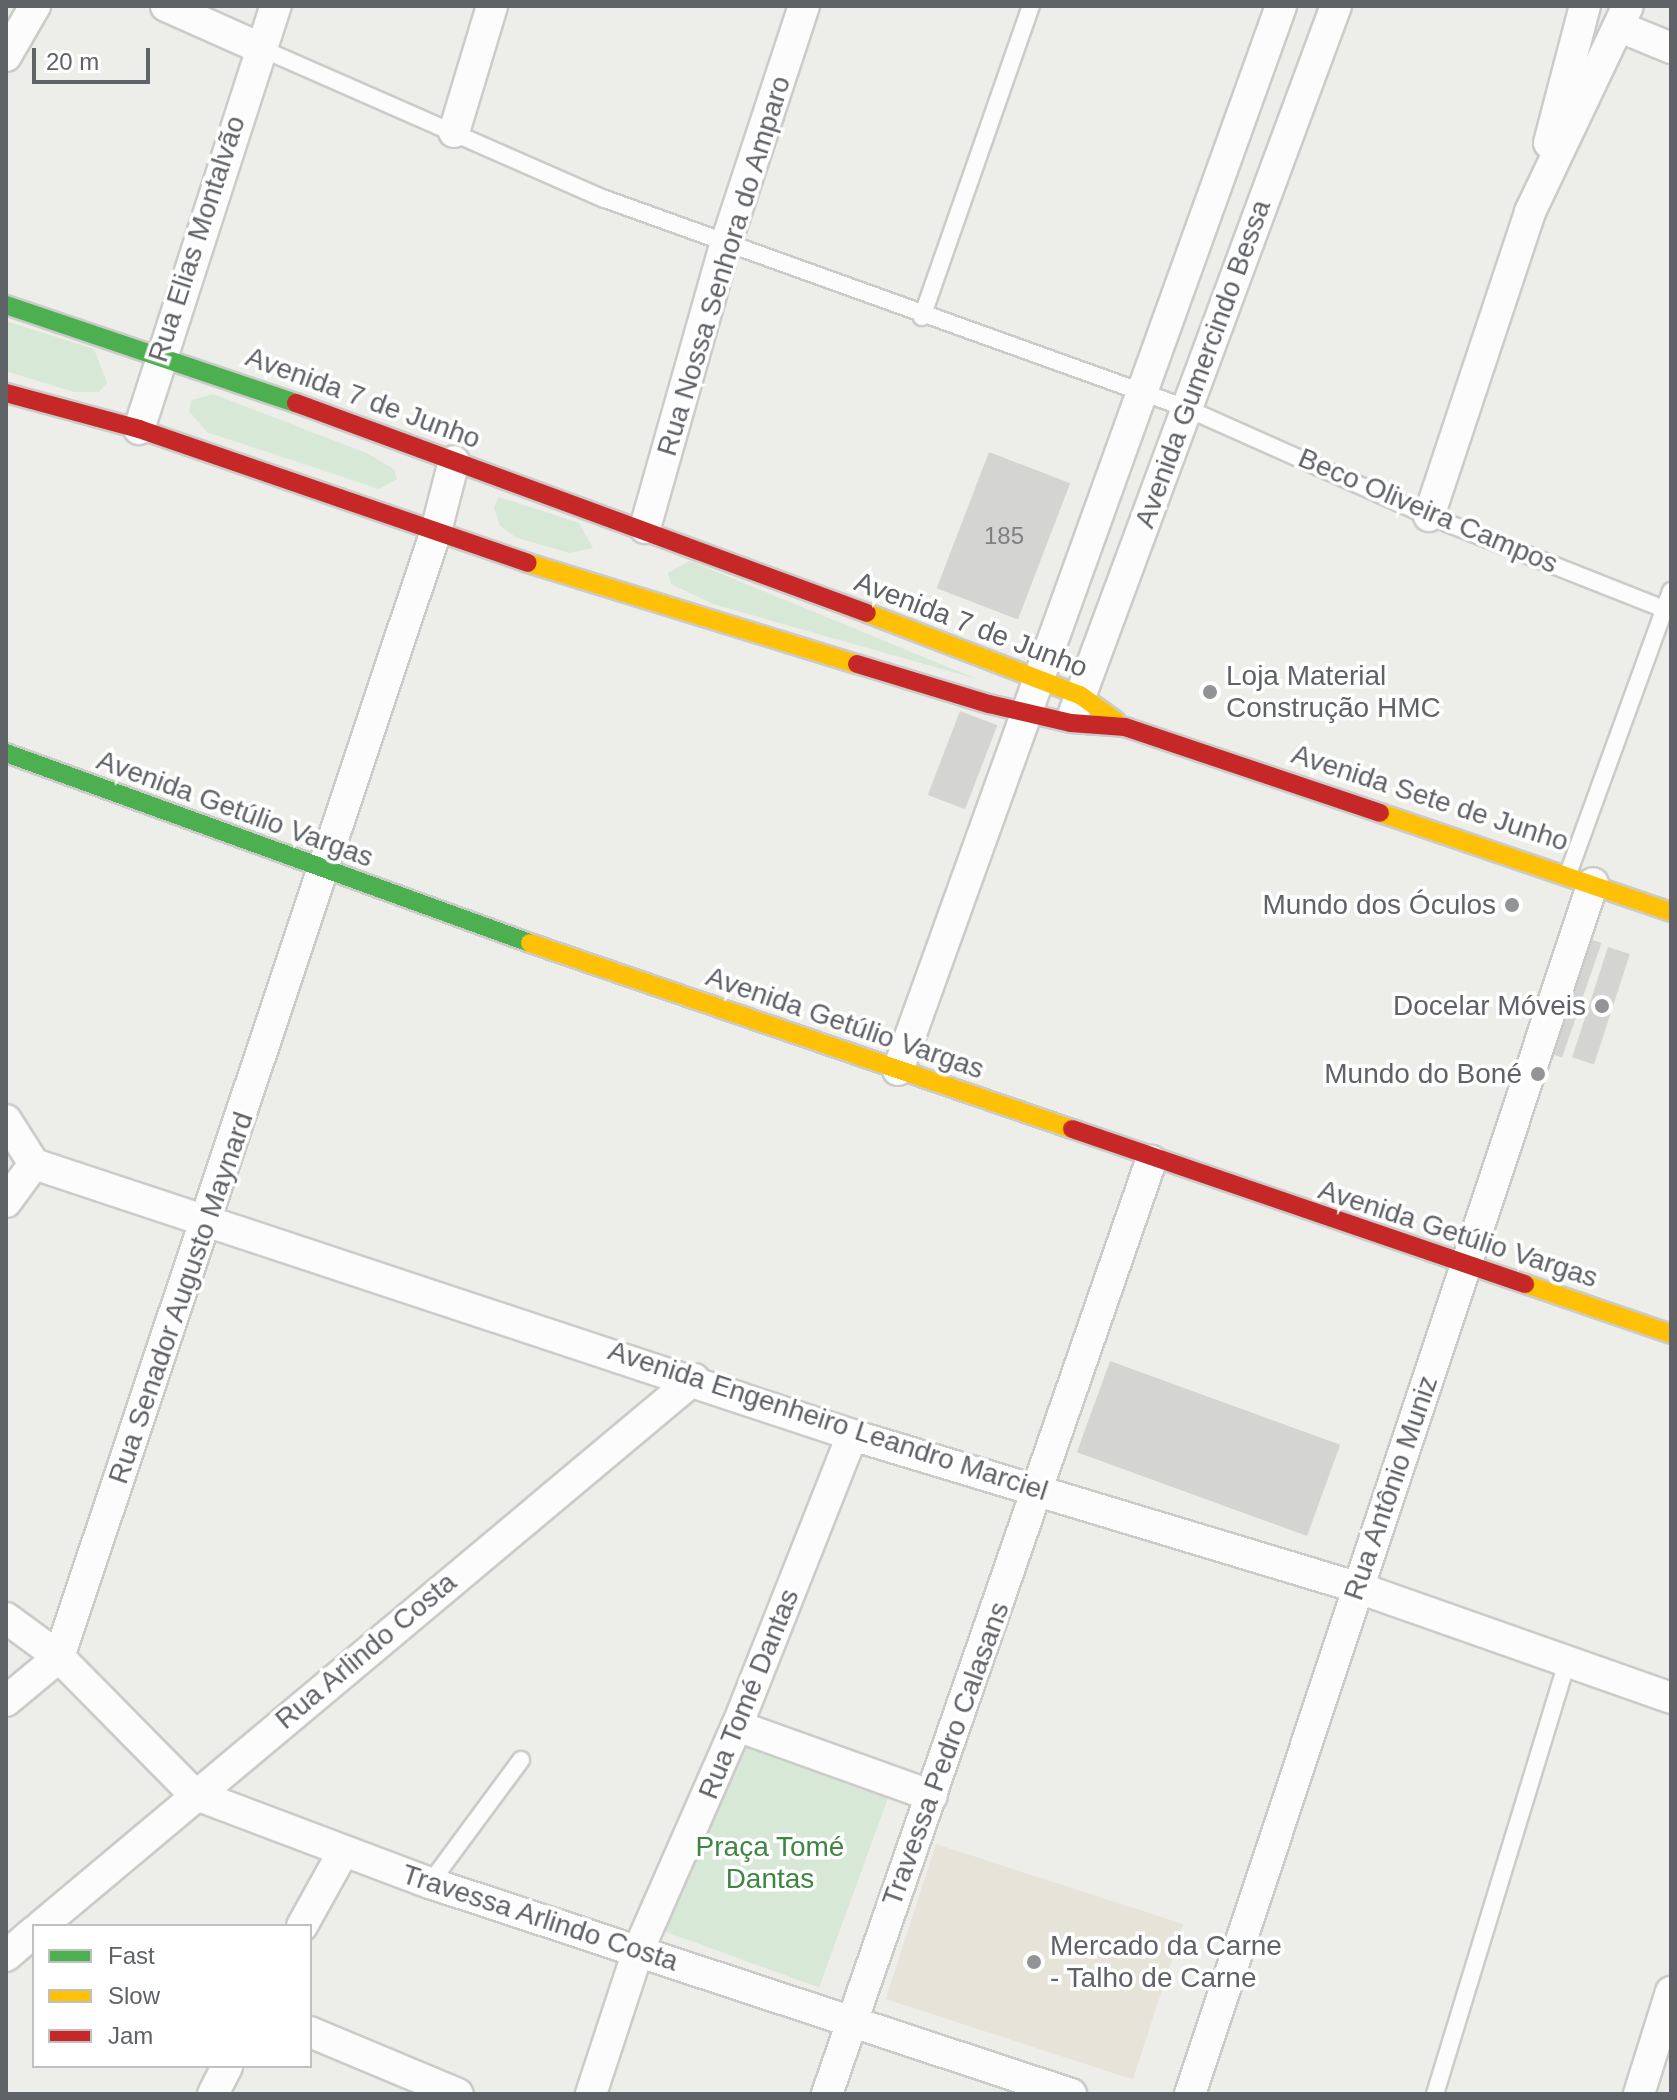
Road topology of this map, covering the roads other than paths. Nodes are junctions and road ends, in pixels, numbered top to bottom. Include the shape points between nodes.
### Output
1 (35, 6) edge
2 (166, 6) edge
3 (276, 6) edge
4 (492, 6) edge
5 (804, 6) edge
6 (1031, 6) edge
7 (1281, 6) edge
8 (1336, 6) edge
9 (1585, 6) edge
10 (1624, 16) edge
11 (258, 47) junction
12 (1671, 48) edge
13 (6, 56) edge
14 (454, 132) junction
15 (1530, 212) junction
16 (725, 246) junction
17 (6, 305) edge
18 (922, 317) junction
19 (160, 354) junction
20 (6, 393) edge
21 (1140, 393) junction
22 (1186, 408) junction
23 (139, 429) junction
24 (454, 461) junction
25 (1429, 516) junction
26 (645, 528) junction
27 (436, 531) junction
28 (1671, 591) edge
29 (1668, 610) edge
30 (1041, 681) junction
31 (1075, 709) junction
32 (1029, 714) junction
33 (1125, 727) junction
34 (6, 753) edge
35 (321, 872) junction
36 (1581, 878) junction
37 (1671, 912) edge
38 (898, 1070) junction
39 (6, 1120) edge
40 (1151, 1161) junction
41 (34, 1164) junction
42 (6, 1202) edge
43 (209, 1218) junction
44 (1456, 1263) junction
45 (1671, 1334) edge
46 (694, 1379) junction
47 (852, 1435) junction
48 (1039, 1489) junction
49 (1356, 1587) junction
50 (6, 1618) edge
51 (59, 1657) junction
52 (1568, 1659) junction
53 (1671, 1698) edge
54 (6, 1701) edge
55 (737, 1726) junction
56 (521, 1760) dead end
57 (194, 1794) junction
58 (932, 1796) junction
59 (343, 1852) junction
60 (430, 1883) junction
61 (43, 1924) edge
62 (303, 1924) edge
63 (32, 1934) edge
64 (638, 1951) junction
65 (6, 1956) edge
66 (1671, 1992) edge
67 (851, 2018) junction
68 (312, 2033) edge
69 (226, 2068) edge
70 (1659, 2068) edge
71 (213, 2094) edge
72 (458, 2094) edge
73 (591, 2094) edge
74 (827, 2094) edge
75 (1071, 2094) edge
76 (1190, 2094) edge
77 (1435, 2094) edge
78 (1639, 2094) edge

1 - 13 street
2 - 11 street
3 - 11 street, Rua Elias Montalvão
4 - 14 street
5 - 16 street, Rua Nossa Senhora do Amparo
6 - 18 lane
7 - 21 street, Avenida Gumercindo Bessa
8 - 22 street, Avenida Gumercindo Bessa
9 - 15 street
10 - 12 street
10 - 15 street
11 - 14 lane, Beco Oliveira Campos
11 - 19 street, Rua Elias Montalvão
14 - 16 lane, Beco Oliveira Campos
15 - 25 street
16 - 18 lane, Beco Oliveira Campos
16 - 26 street, Rua Nossa Senhora do Amparo
17 - 19 main road, Avenida 7 de Junho
18 - 21 lane, Beco Oliveira Campos
19 - 23 street, Rua Elias Montalvão
19 - 24 main road, Avenida 7 de Junho
20 - 23 main road, Avenida 7 de Junho
21 - 22 lane, Beco Oliveira Campos
21 - 30 street, Avenida Gumercindo Bessa
22 - 25 lane, Beco Oliveira Campos
22 - 31 street, Avenida Gumercindo Bessa
23 - 27 main road, Avenida 7 de Junho
24 - 26 main road, Avenida 7 de Junho
24 - 27 street, Rua Senador Augusto Maynard
25 - 29 lane, Beco Oliveira Campos
26 - 30 main road, Avenida 7 de Junho
27 - 32 main road, Avenida 7 de Junho via 576,580
27 - 35 street, Rua Senador Augusto Maynard
28 - 29 lane
29 - 36 lane
30 - 31 main road, Avenida 7 de Junho
30 - 32 street, Avenida Gumercindo Bessa
31 - 32 main road, Avenida 7 de Junho
31 - 33 main road, Avenida 7 de Junho
31 - 33 main road, Avenida 7 de Junho
32 - 38 street, Avenida Gumercindo Bessa
33 - 36 main road, Avenida Sete de Junho
34 - 35 main road, Avenida Getúlio Vargas
35 - 38 main road, Avenida Getúlio Vargas
35 - 43 street, Rua Senador Augusto Maynard
36 - 37 main road, Avenida Sete de Junho
36 - 44 street, Rua Antônio Muniz via 1469,1245
38 - 40 main road, Avenida Getúlio Vargas
39 - 41 street
40 - 44 main road, Avenida Getúlio Vargas
40 - 48 street, Travessa Pedro Calasans
41 - 42 street
41 - 43 street, Avenida Engenheiro Leandro Marciel
43 - 46 street, Avenida Engenheiro Leandro Marciel
43 - 51 street, Rua Senador Augusto Maynard
44 - 45 main road, Avenida Getúlio Vargas
44 - 49 street, Rua Antônio Muniz
46 - 47 street, Avenida Engenheiro Leandro Marciel
46 - 57 street, Rua Arlindo Costa
47 - 48 street, Avenida Engenheiro Leandro Marciel
47 - 55 street, Rua Tomé Dantas
48 - 49 street, Avenida Engenheiro Leandro Marciel
48 - 58 street, Travessa Pedro Calasans
49 - 52 street, Avenida Engenheiro Leandro Marciel
49 - 76 street, Rua Antônio Muniz
50 - 51 street, Travessa Arlindo Costa
51 - 54 street
51 - 57 street, Travessa Arlindo Costa
52 - 53 street, Avenida Engenheiro Leandro Marciel
52 - 77 lane
55 - 58 street
55 - 64 street, Rua Tomé Dantas
56 - 60 lane
57 - 59 street, Travessa Arlindo Costa
57 - 61 street, Rua Arlindo Costa
58 - 67 street, Travessa Pedro Calasans
59 - 60 street, Travessa Arlindo Costa
59 - 62 street
60 - 64 street, Travessa Arlindo Costa
63 - 65 street
64 - 67 street, Travessa Arlindo Costa
64 - 73 street, Rua Tomé Dantas
66 - 70 street
67 - 74 street, Travessa Pedro Calasans
67 - 75 street, Travessa Arlindo Costa
68 - 72 street
69 - 71 street
70 - 78 street

